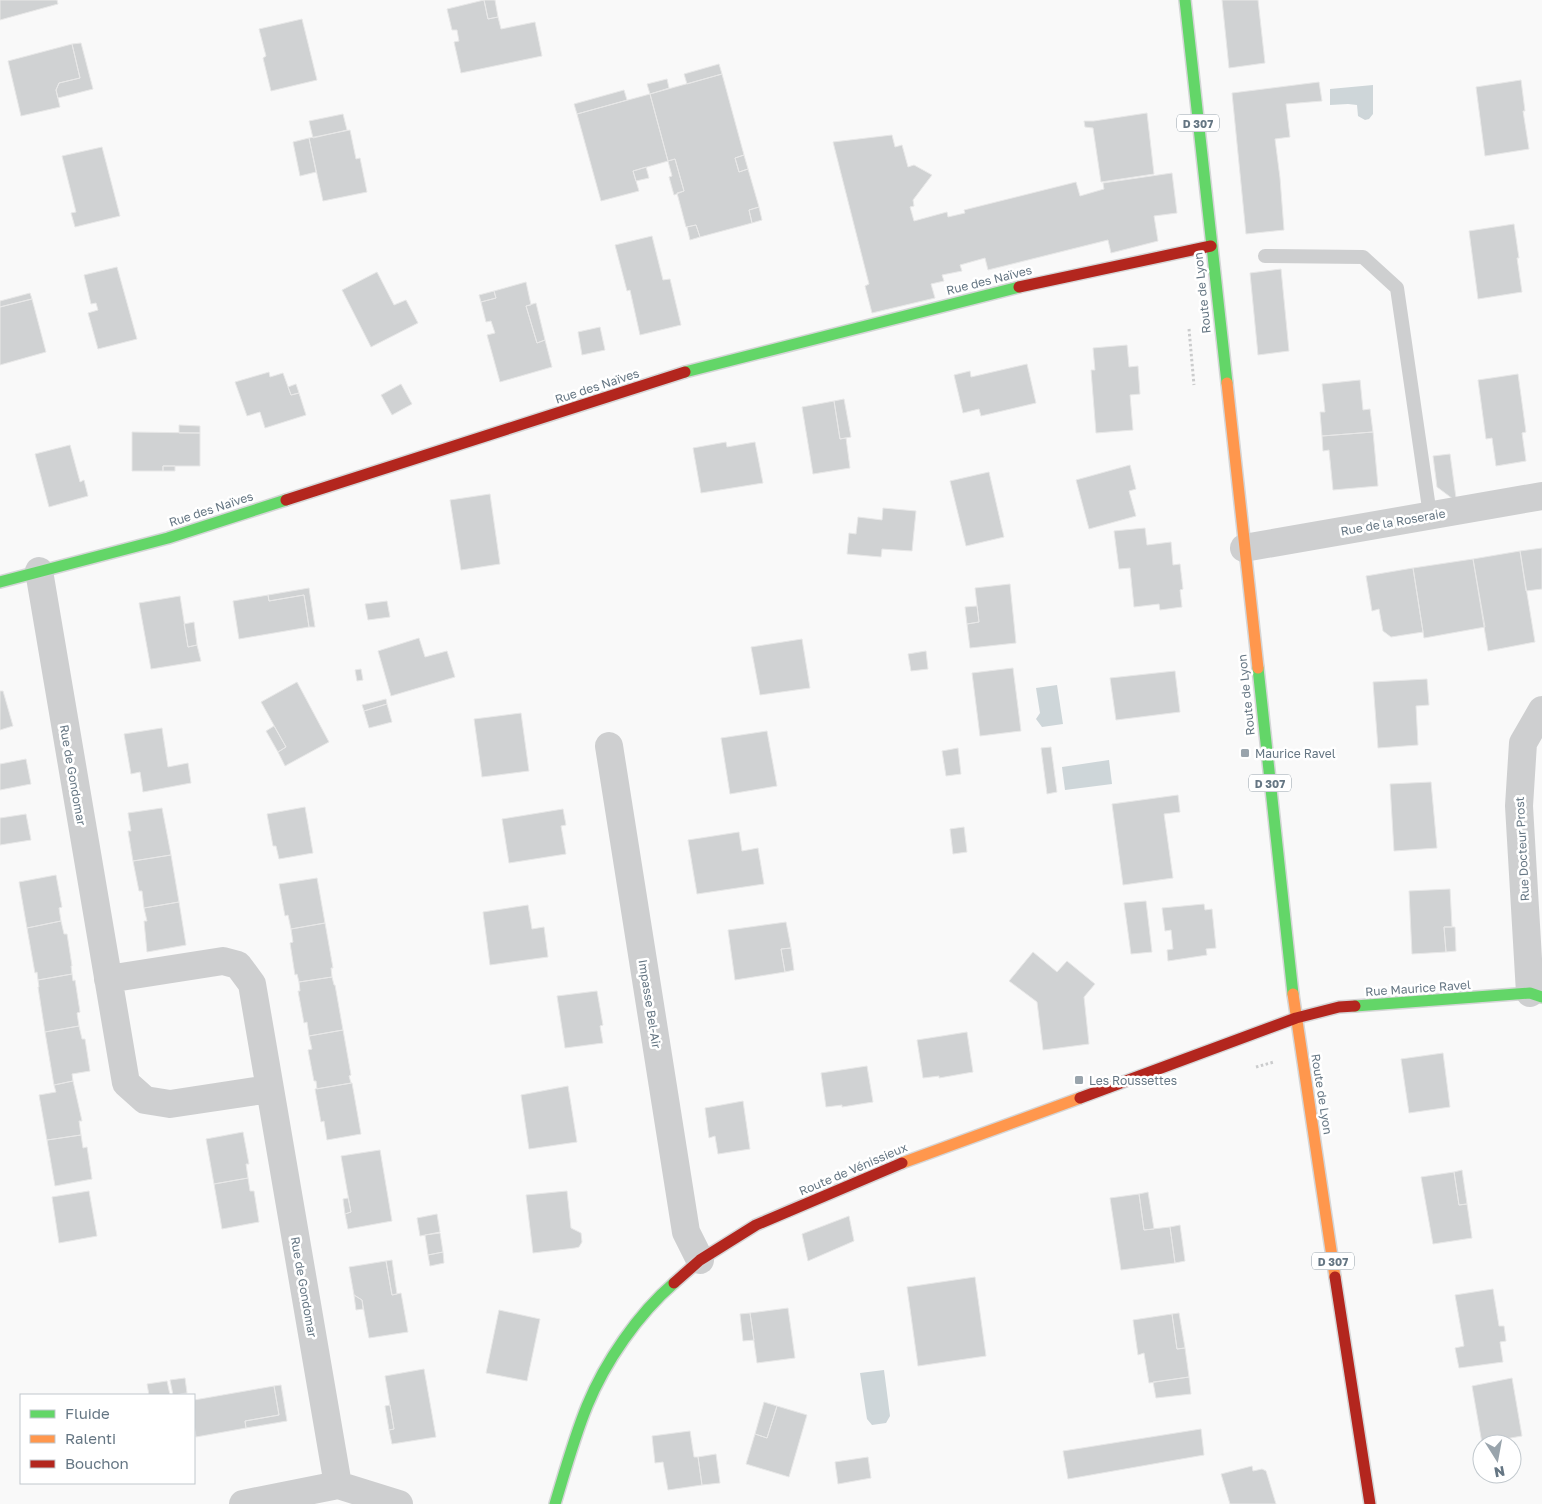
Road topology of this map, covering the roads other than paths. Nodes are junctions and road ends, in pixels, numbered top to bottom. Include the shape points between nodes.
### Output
1 (1185, 0) edge
2 (1211, 246) junction
3 (1265, 256) dead end
4 (1542, 496) edge
5 (1430, 515) junction
6 (1244, 548) junction
7 (39, 571) junction
8 (0, 582) edge
9 (1542, 710) edge
10 (609, 746) dead end
11 (108, 979) junction
12 (1536, 995) edge
13 (1296, 1018) junction
14 (269, 1090) junction
15 (700, 1260) junction
16 (338, 1485) junction
17 (243, 1504) edge
18 (399, 1504) edge
19 (555, 1504) edge
20 (1370, 1504) edge

1 - 2 street, Route de Lyon / D 307
2 - 6 street, Route de Lyon / D 307
2 - 7 street, Rue des Naïves via 1051,279 692,370 168,538
3 - 5 lane via 1363,257 1397,288
4 - 5 street, Rue de la Roseraie
5 - 6 street, Rue de la Roseraie
6 - 13 street, Route de Lyon / D 307
7 - 8 street, Rue des Naïves
7 - 11 street, Rue de Gondomar
9 - 12 street, Rue Docteur Prost via 1523,744 1519,806
10 - 15 street, Impasse Bel-Air via 686,1232
11 - 14 street, Rue de Gondomar via 126,1083 145,1100 170,1104
11 - 14 street, Rue de Gondomar via 223,960 238,965 252,984
12 - 13 street, Rue Maurice Ravel via 1339,1007
13 - 15 street, Route de Vénissieux via 902,1162 756,1225
13 - 20 street, Route de Lyon / D 307
14 - 16 street, Rue de Gondomar
15 - 19 street, Route de Vénissieux via 659,1296 614,1353 587,1405
16 - 17 street
16 - 18 street

